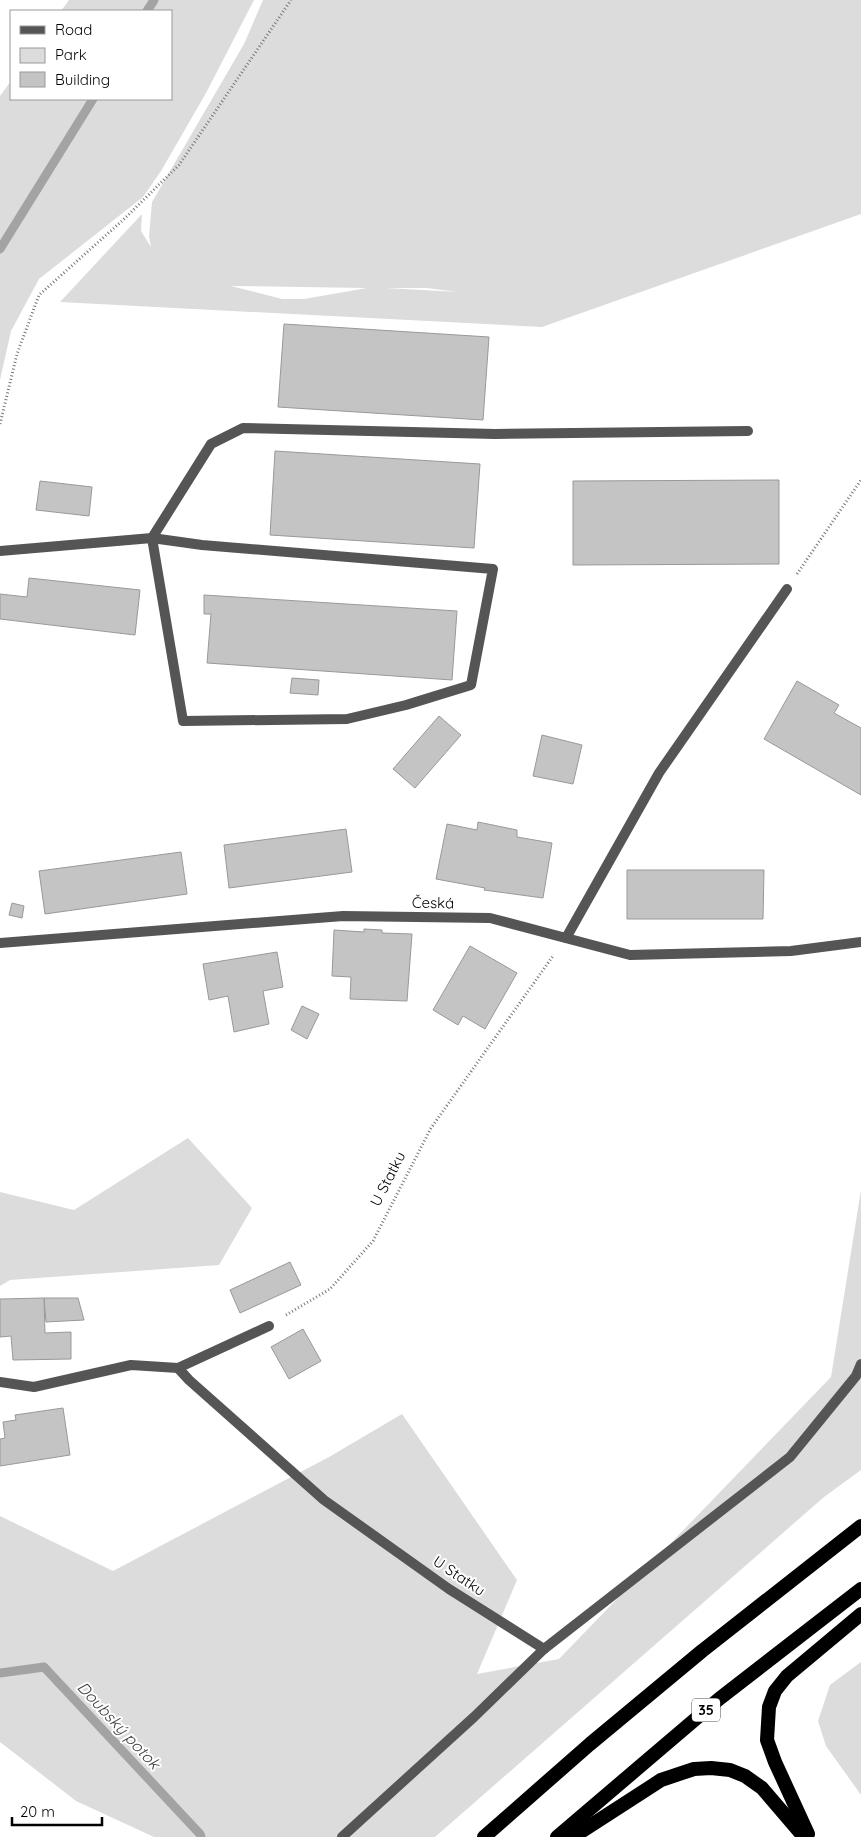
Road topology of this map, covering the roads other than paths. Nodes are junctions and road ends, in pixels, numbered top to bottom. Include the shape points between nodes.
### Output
1 (748, 431) dead end
2 (152, 538) junction
3 (0, 552) edge
4 (786, 589) road end
5 (566, 938) junction
6 (861, 942) edge
7 (0, 943) edge
8 (269, 1326) road end
9 (861, 1364) edge
10 (178, 1368) junction
11 (0, 1382) edge
12 (861, 1526) edge
13 (861, 1589) edge
14 (861, 1614) edge
15 (544, 1649) junction
16 (342, 1837) edge
17 (484, 1837) edge
18 (557, 1837) edge
19 (573, 1837) edge
20 (804, 1837) edge
21 (809, 1837) edge

1 - 2 street via 495,434 243,428 211,444
2 - 2 street via 183,721 347,719 406,705 471,684 493,569
2 - 3 street
4 - 5 street via 659,773
5 - 6 street, Česká via 630,955 792,951
5 - 7 street, Česká via 490,918 343,916
8 - 10 street
9 - 15 street via 856,1376 790,1457
10 - 11 street via 131,1365 34,1387
10 - 15 street, U Statku via 324,1500 449,1589
12 - 17 highway via 695,1657
13 - 18 highway, 35 via 719,1699
14 - 21 highway via 787,1676 775,1691 769,1707 767,1740
15 - 16 street
19 - 20 highway via 661,1780 694,1769 711,1768 730,1770 762,1788

